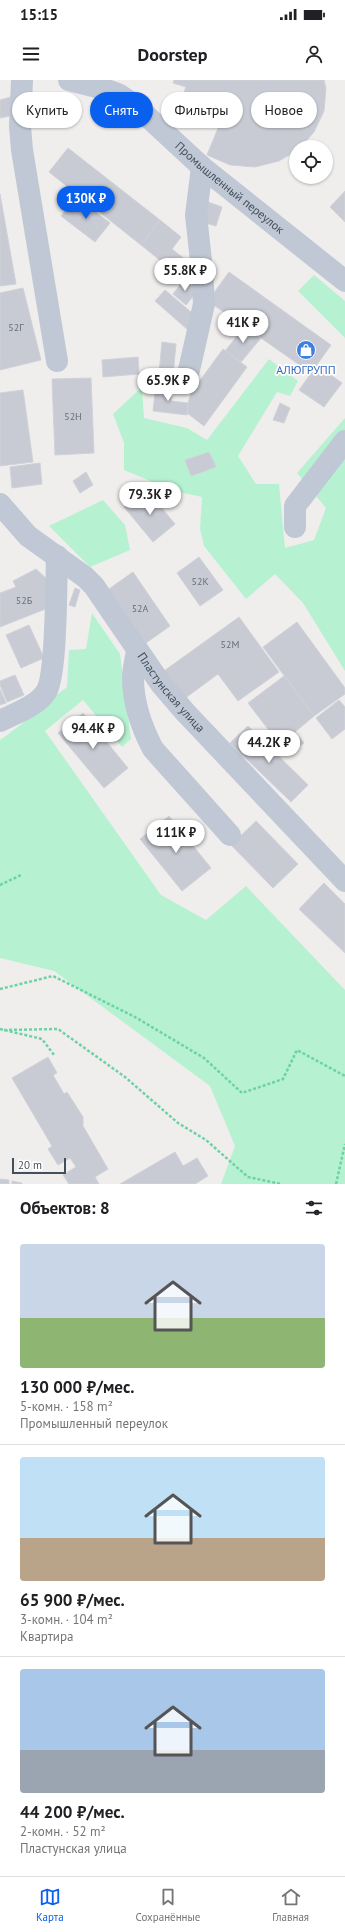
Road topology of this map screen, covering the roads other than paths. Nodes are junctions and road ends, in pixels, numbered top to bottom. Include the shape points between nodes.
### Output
1 (22, 80) edge
2 (69, 80) edge
3 (202, 167) junction
4 (345, 281) edge
5 (58, 361) dead end
6 (189, 370) dead end
7 (345, 440) edge
8 (0, 504) edge
9 (295, 527) dead end
10 (56, 556) junction
11 (137, 650) junction
12 (0, 721) edge
13 (230, 835) dead end
14 (345, 881) edge

1 - 5 street via 22,150
2 - 3 street, Промышленный переулок via 118,94 136,106
3 - 4 street, Промышленный переулок
3 - 6 street via 196,215 204,304
7 - 9 street via 294,506
8 - 10 street, Пластунская улица via 28,536
10 - 11 street, Пластунская улица via 94,586
10 - 12 street via 53,667 49,686 35,703
11 - 13 street via 133,677 134,692 145,734 153,749
11 - 14 street, Пластунская улица via 185,712

